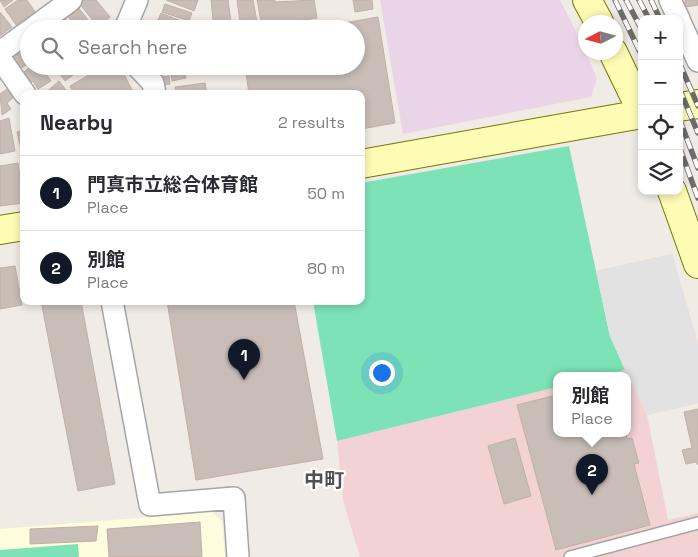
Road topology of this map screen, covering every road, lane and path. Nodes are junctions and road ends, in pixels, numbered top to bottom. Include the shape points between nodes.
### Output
1 (71, 0) edge
2 (138, 0) edge
3 (587, 0) edge
4 (670, 0) edge
5 (595, 15) edge
6 (677, 15) edge
7 (44, 20) edge
8 (129, 20) edge
9 (683, 28) edge
10 (20, 38) edge
11 (0, 52) edge
12 (0, 58) edge
13 (617, 60) edge
14 (698, 61) edge
15 (145, 75) edge
16 (22, 90) edge
17 (154, 90) edge
18 (698, 104) edge
19 (638, 105) edge
20 (683, 107) edge
21 (638, 114) edge
22 (365, 163) edge
23 (673, 195) edge
24 (20, 227) edge
25 (0, 230) edge
26 (698, 264) edge
27 (113, 305) edge
28 (698, 523) edge
29 (238, 557) edge
30 (570, 557) edge

1 - 7 street
2 - 8 street
3 - 5 street
4 - 6 street
9 - 14 street
10 - 11 street
12 - 16 street
13 - 19 street
15 - 17 street
18 - 20 street
21 - 22 street
23 - 26 street
24 - 25 street
27 - 29 street via 150,504 234,498
28 - 30 lane

